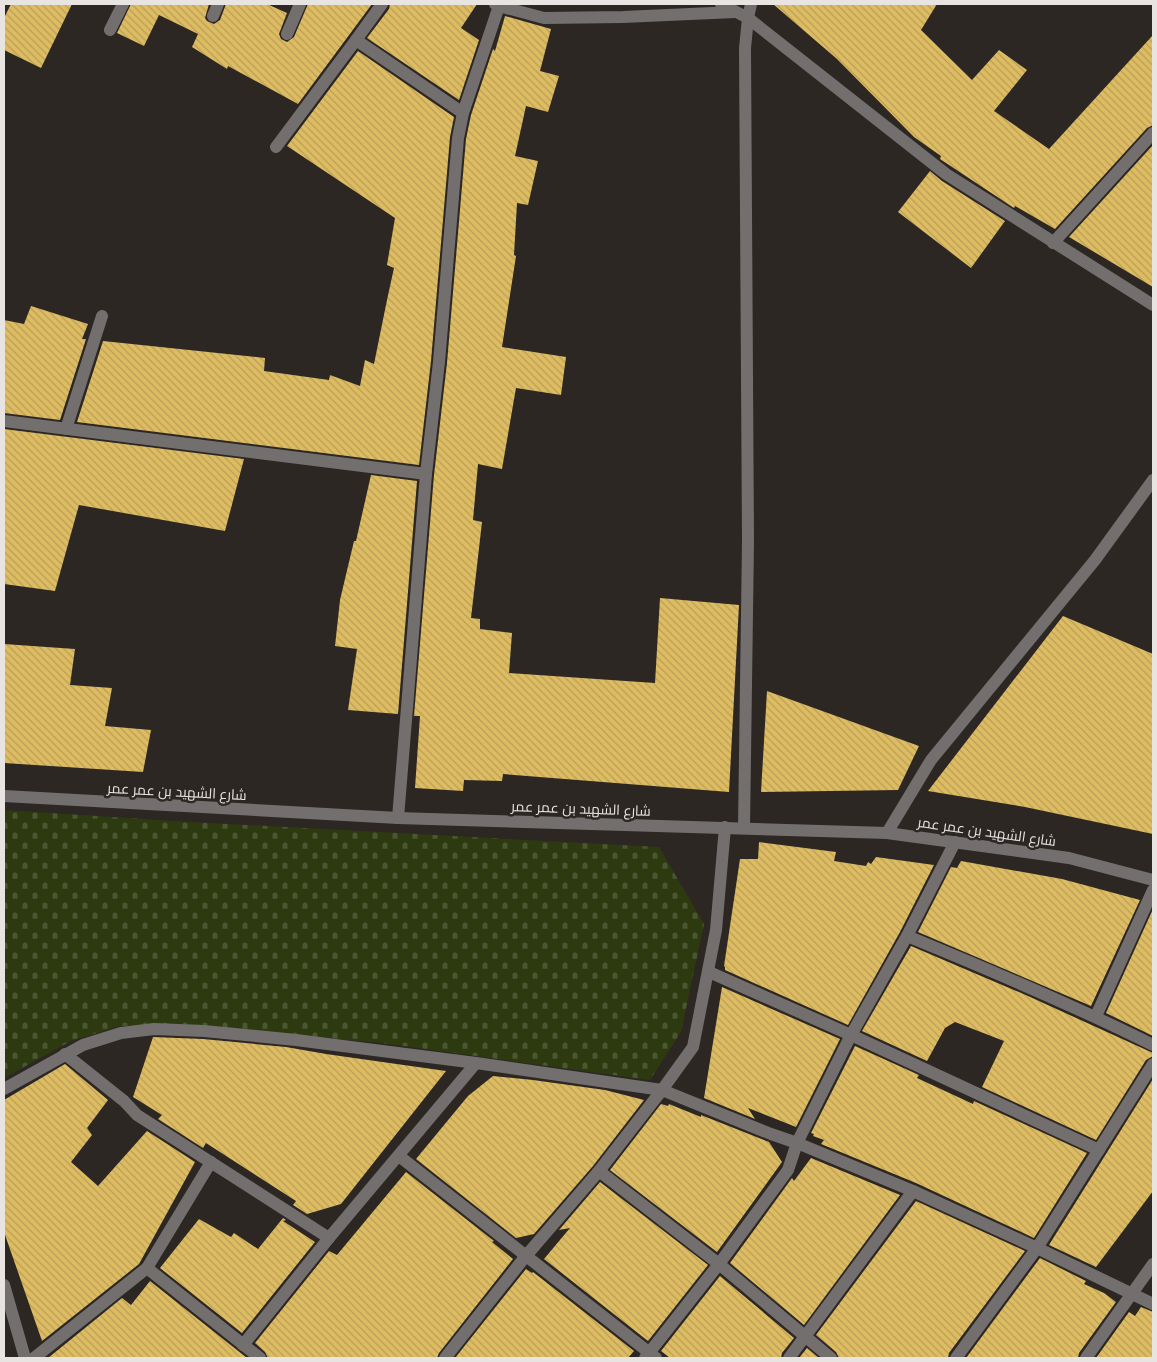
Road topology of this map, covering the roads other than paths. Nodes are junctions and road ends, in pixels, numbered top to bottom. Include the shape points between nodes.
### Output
1 (122, 4) edge
2 (218, 4) edge
3 (300, 4) edge
4 (382, 4) edge
5 (721, 4) edge
6 (751, 4) edge
7 (497, 5) edge
8 (735, 12) junction
9 (213, 16) dead end
10 (748, 18) junction
11 (110, 30) dead end
12 (287, 34) dead end
13 (356, 40) junction
14 (463, 112) junction
15 (1153, 133) edge
16 (276, 147) dead end
17 (1053, 243) junction
18 (1153, 304) edge
19 (102, 316) dead end
20 (4, 422) edge
21 (66, 429) junction
22 (426, 474) junction
23 (1153, 480) edge
24 (4, 796) edge
25 (398, 818) junction
26 (725, 827) junction
27 (744, 828) junction
28 (886, 833) junction
29 (955, 842) junction
30 (1153, 880) edge
31 (1153, 890) edge
32 (907, 936) junction
33 (709, 972) junction
34 (1096, 1016) junction
35 (851, 1035) junction
36 (1153, 1045) edge
37 (65, 1054) junction
38 (476, 1063) junction
39 (1153, 1064) edge
40 (4, 1089) edge
41 (662, 1090) junction
42 (797, 1143) junction
43 (1099, 1150) junction
44 (398, 1156) junction
45 (211, 1162) junction
46 (599, 1171) junction
47 (912, 1191) junction
48 (329, 1238) junction
49 (1037, 1248) junction
50 (525, 1257) junction
51 (720, 1264) junction
52 (1153, 1264) edge
53 (146, 1268) junction
54 (4, 1285) edge
55 (1133, 1294) junction
56 (1153, 1304) edge
57 (805, 1336) junction
58 (243, 1345) junction
59 (650, 1356) edge
60 (25, 1358) edge
61 (34, 1358) edge
62 (260, 1358) edge
63 (445, 1358) edge
64 (789, 1358) edge
65 (831, 1358) edge
66 (956, 1358) edge
67 (1086, 1358) edge

1 - 11 street
2 - 9 street
3 - 12 street
4 - 13 street
5 - 8 street
6 - 10 street
7 - 8 street via 544,18
7 - 14 street
8 - 10 street
10 - 17 street via 946,174
10 - 27 street via 744,48 748,541
13 - 14 street
13 - 16 street
14 - 22 street
15 - 17 street
17 - 18 street
19 - 21 street
20 - 21 street
21 - 22 street
22 - 25 street
23 - 28 street via 1095,560 931,760
24 - 25 street, شارع الشهيد بن عمر عمر
25 - 26 street, شارع الشهيد بن عمر عمر
26 - 27 street, شارع الشهيد بن عمر عمر
26 - 33 street
27 - 28 street, شارع الشهيد بن عمر عمر
28 - 29 street, شارع الشهيد بن عمر عمر
29 - 30 street, شارع الشهيد بن عمر عمر via 1069,858
29 - 32 street
31 - 34 street
32 - 34 street
32 - 35 street
33 - 35 street
33 - 41 street via 693,1047
34 - 36 street
35 - 42 street
35 - 43 street
37 - 38 street via 121,1033 154,1029 287,1039
37 - 40 street
37 - 45 street via 138,1115
38 - 41 street
38 - 44 street
39 - 43 street
41 - 42 street
41 - 46 street
42 - 47 street
42 - 51 street via 788,1170
43 - 49 street
44 - 48 street
44 - 50 street
45 - 48 street
45 - 53 street
46 - 50 street
46 - 51 street
47 - 49 street
47 - 57 street
48 - 58 street
49 - 55 street
49 - 66 street
50 - 59 street
50 - 63 street
51 - 57 street
51 - 59 street
52 - 55 street
53 - 58 street
53 - 61 street
54 - 60 street
55 - 56 street
55 - 67 street
57 - 64 street
57 - 65 street
58 - 62 street

